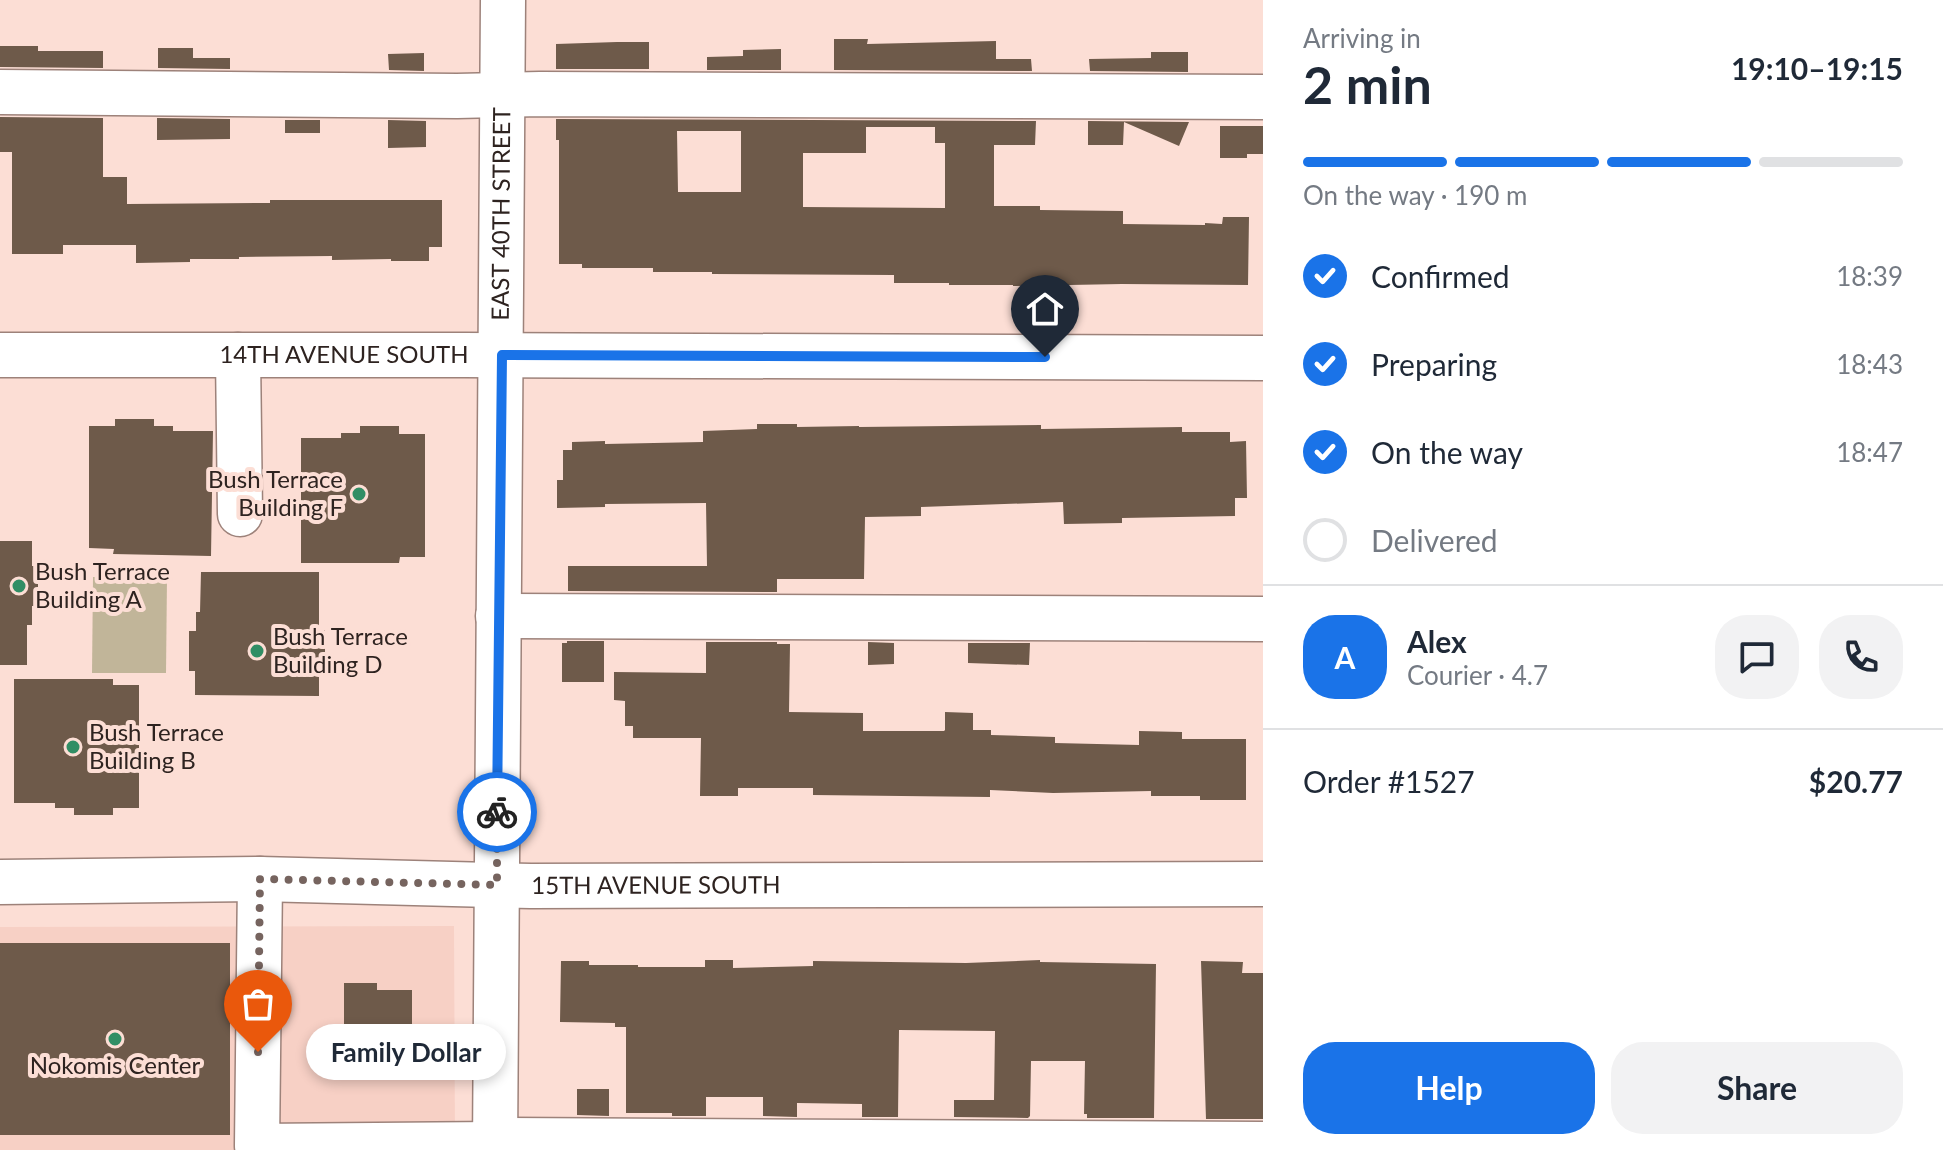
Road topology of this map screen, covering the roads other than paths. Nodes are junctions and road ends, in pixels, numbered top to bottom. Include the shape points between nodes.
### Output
1 (503, 0) edge
2 (0, 92) edge
3 (503, 95) junction
4 (1263, 97) edge
5 (0, 355) edge
6 (238, 355) junction
7 (502, 355) junction
8 (1263, 358) edge
9 (240, 514) dead end
10 (498, 616) junction
11 (1263, 619) edge
12 (260, 879) junction
13 (0, 882) edge
14 (1263, 884) edge
15 (497, 885) junction
16 (1263, 1144) edge
17 (495, 1145) edge

1 - 3 street, EAST 40TH STREET
2 - 3 street
3 - 4 street
3 - 7 street, EAST 40TH STREET
5 - 6 street, 14TH AVENUE SOUTH
6 - 7 street, 14TH AVENUE SOUTH
6 - 9 street
7 - 8 street, 14TH AVENUE SOUTH
7 - 10 street, EAST 40TH STREET
10 - 11 street
10 - 15 street, EAST 40TH STREET
12 - 13 street, 15TH AVENUE SOUTH
12 - 15 street, 15TH AVENUE SOUTH
12 - 17 street via 257,1146
14 - 15 street, 15TH AVENUE SOUTH
15 - 17 street, EAST 40TH STREET
16 - 17 street

